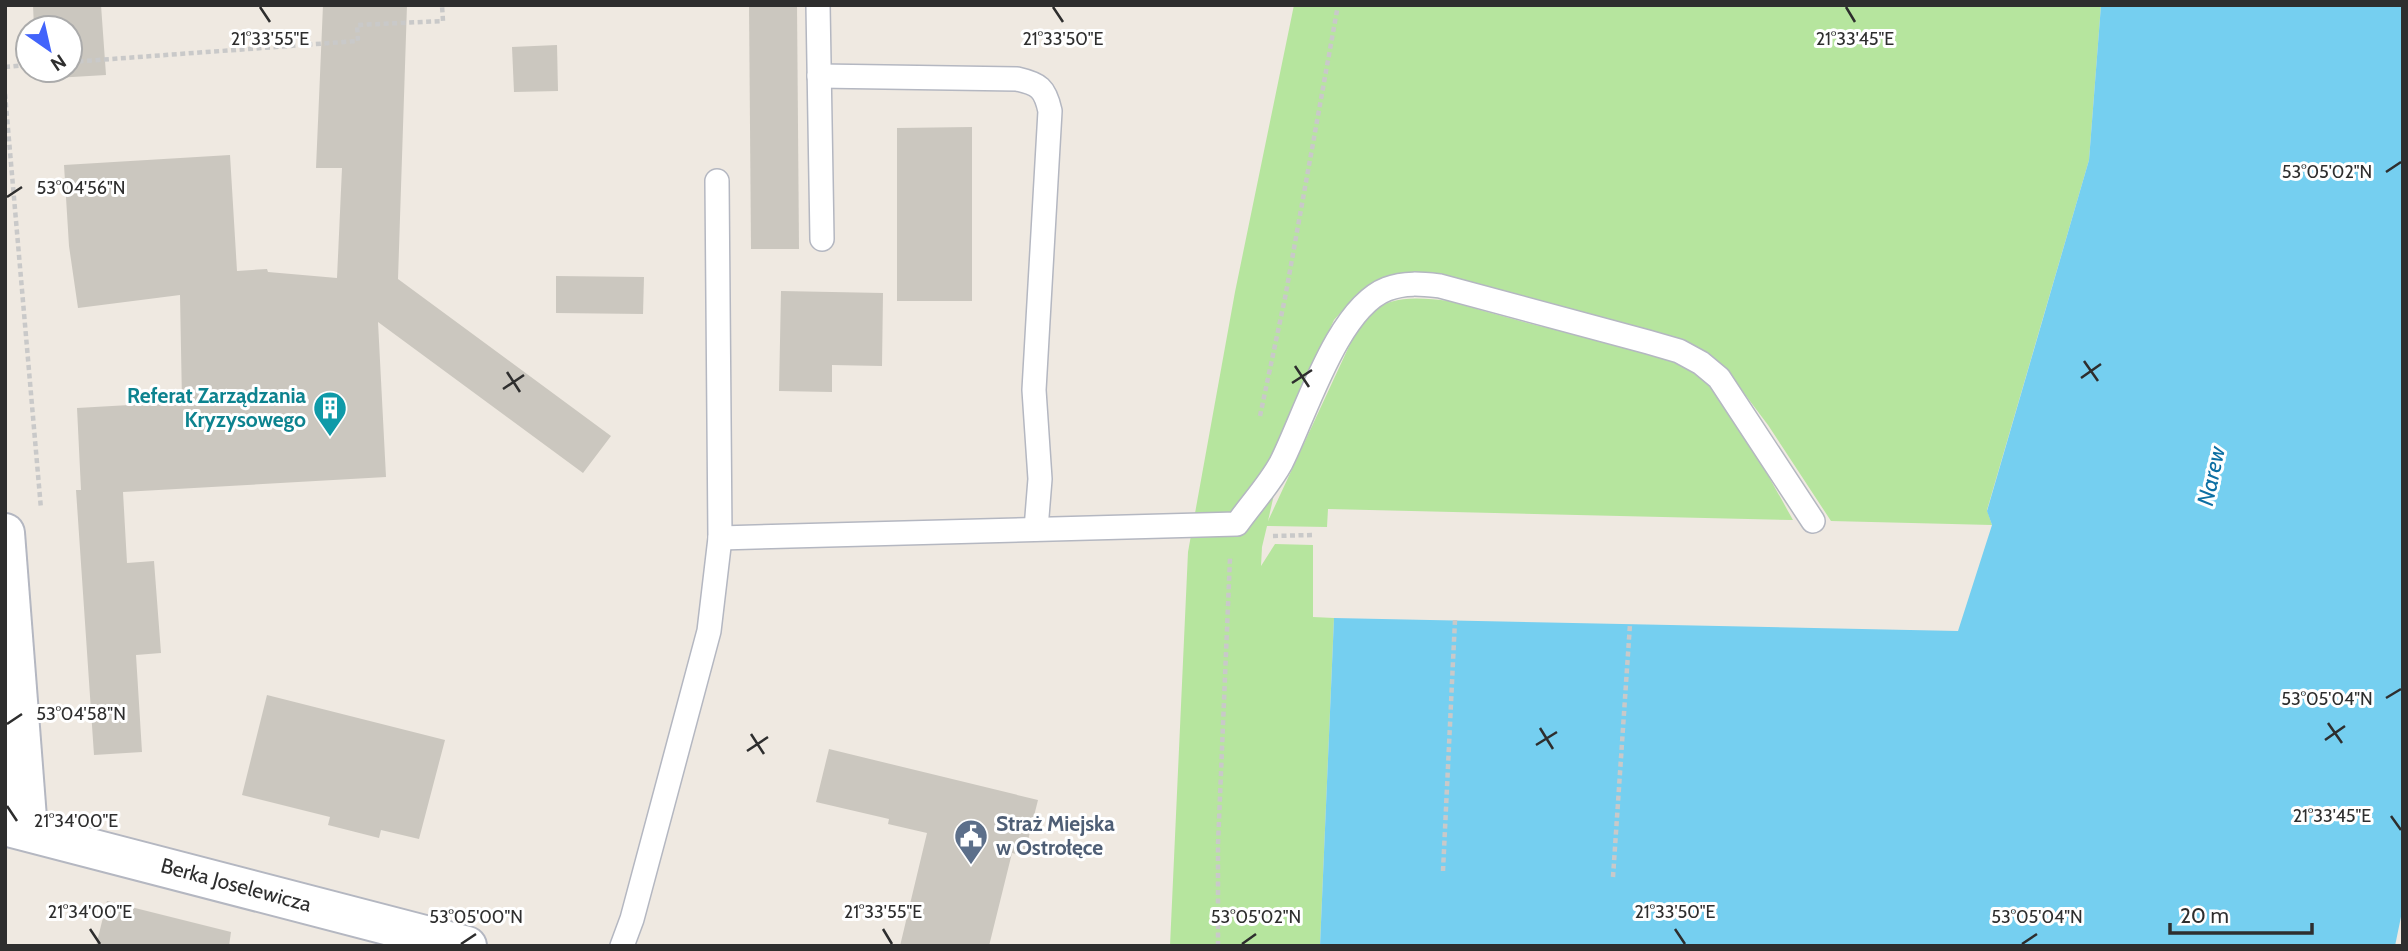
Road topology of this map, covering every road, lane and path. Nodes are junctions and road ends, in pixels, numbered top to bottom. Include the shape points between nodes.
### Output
1 (442, 5) edge
2 (818, 5) edge
3 (84, 61) edge
4 (819, 76) junction
5 (5, 94) edge
6 (717, 181) dead end
7 (822, 239) dead end
8 (41, 509) dead end
9 (1813, 521) dead end
10 (1036, 529) junction
11 (5, 533) edge
12 (1314, 535) dead end
13 (1274, 536) dead end
14 (720, 538) junction
15 (1455, 620) dead end
16 (1630, 624) dead end
17 (16, 829) edge
18 (1443, 871) dead end
19 (1613, 877) dead end
20 (467, 946) edge
21 (622, 946) edge

1 - 3 path via 443,22 358,25 358,41
2 - 4 lane
4 - 7 lane
4 - 10 lane via 1017,79 1046,93 1050,111 1034,390 1040,479
5 - 8 path
6 - 14 lane
9 - 10 lane via 1719,378 1701,363 1648,342 1440,286 1413,283 1387,289 1364,304 1346,325 1279,466 1237,524
10 - 14 lane
11 - 17 street
12 - 13 path
14 - 21 lane via 709,631
15 - 18 path
16 - 19 path
17 - 20 street, Berka Joselewicza

